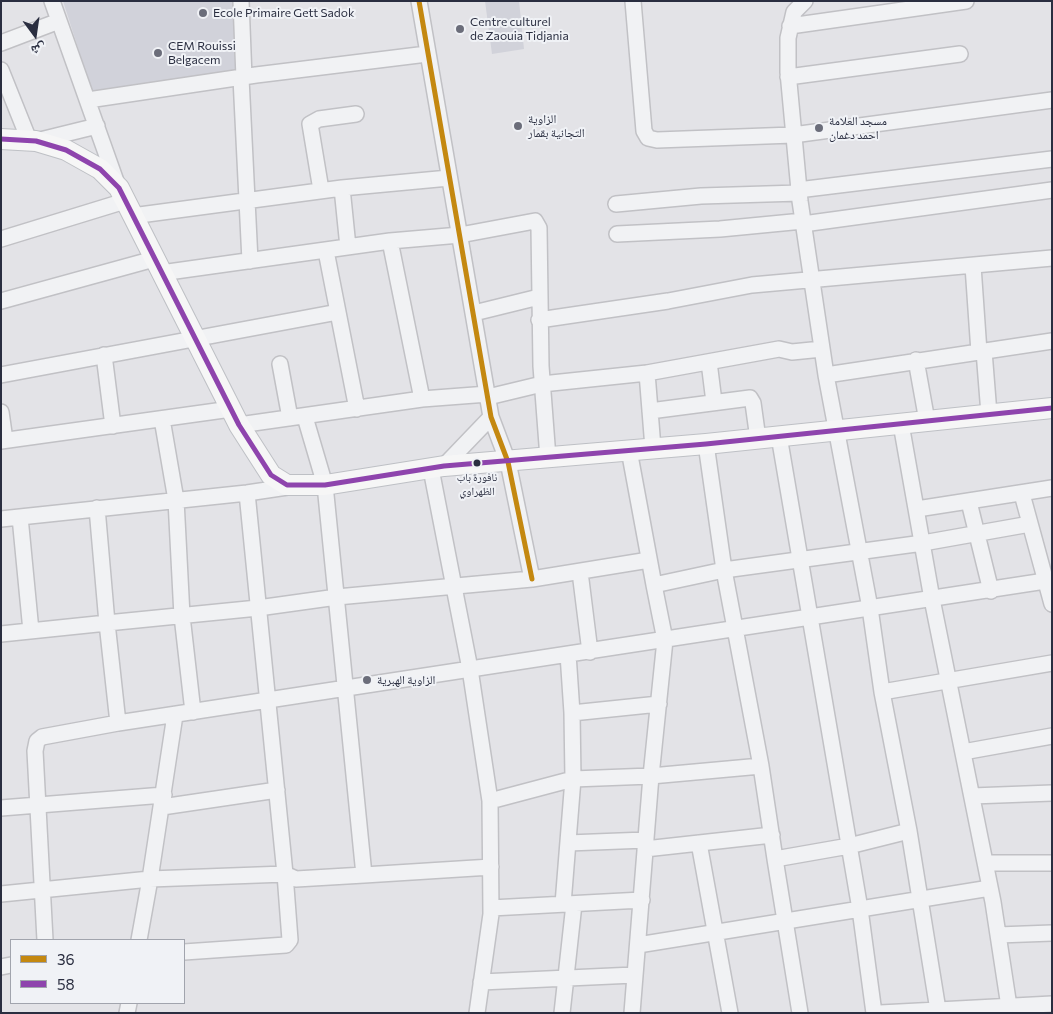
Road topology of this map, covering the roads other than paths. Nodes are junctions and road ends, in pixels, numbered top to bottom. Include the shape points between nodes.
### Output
1 (52, 1) edge
2 (241, 1) edge
3 (419, 1) edge
4 (633, 1) edge
5 (805, 1) edge
6 (966, 1) edge
7 (59, 21) junction
8 (790, 26) junction
9 (1, 44) edge
10 (427, 54) junction
11 (960, 54) dead end
12 (1, 70) edge
13 (788, 77) junction
14 (243, 78) junction
15 (88, 100) junction
16 (1052, 100) edge
17 (356, 114) dead end
18 (97, 126) junction
19 (793, 136) junction
20 (1, 139) edge
21 (32, 140) junction
22 (1052, 159) edge
23 (449, 178) junction
24 (342, 188) junction
25 (321, 190) junction
26 (1052, 190) edge
27 (799, 192) junction
28 (247, 200) junction
29 (125, 202) junction
30 (616, 204) dead end
31 (803, 222) junction
32 (618, 234) dead end
33 (460, 235) junction
34 (2, 237) edge
35 (390, 241) junction
36 (348, 248) junction
37 (326, 251) junction
38 (1052, 258) edge
39 (250, 261) junction
40 (158, 266) junction
41 (973, 266) junction
42 (812, 281) junction
43 (539, 297) junction
44 (1, 300) edge
45 (338, 312) junction
46 (474, 313) junction
47 (539, 320) junction
48 (195, 339) junction
49 (1052, 342) edge
50 (822, 349) junction
51 (981, 351) junction
52 (104, 356) junction
53 (916, 360) junction
54 (709, 362) junction
55 (280, 364) dead end
56 (646, 373) junction
57 (1, 375) edge
58 (826, 375) junction
59 (542, 384) junction
60 (488, 396) junction
61 (422, 399) junction
62 (714, 402) junction
63 (1052, 408) edge
64 (356, 409) junction
65 (650, 411) junction
66 (1, 412) edge
67 (990, 414) junction
68 (235, 417) junction
69 (491, 417) junction
70 (298, 418) junction
71 (162, 419) junction
72 (927, 421) junction
73 (901, 424) junction
74 (113, 426) junction
75 (836, 430) junction
76 (780, 436) junction
77 (758, 439) junction
78 (3, 440) edge
79 (706, 444) junction
80 (653, 448) junction
81 (629, 450) junction
82 (548, 458) junction
83 (508, 462) junction
84 (437, 468) junction
85 (325, 485) junction
86 (294, 486) junction
87 (1052, 488) edge
88 (247, 493) junction
89 (1022, 494) junction
90 (176, 500) junction
91 (969, 502) junction
92 (97, 508) junction
93 (916, 509) junction
94 (2, 517) edge
95 (20, 517) junction
96 (1030, 524) junction
97 (977, 533) junction
98 (924, 543) junction
99 (860, 552) junction
100 (1045, 553) edge
101 (649, 560) junction
102 (799, 560) junction
103 (724, 570) junction
104 (580, 572) junction
105 (532, 579) junction
106 (1045, 581) junction
107 (453, 585) junction
108 (654, 586) junction
109 (990, 591) junction
110 (337, 597) junction
111 (932, 599) junction
112 (1052, 604) edge
113 (258, 608) junction
114 (870, 608) junction
115 (182, 616) junction
116 (810, 617) junction
117 (107, 623) junction
118 (737, 629) junction
119 (30, 631) junction
120 (1, 634) edge
121 (665, 640) junction
122 (590, 652) junction
123 (568, 654) junction
124 (1052, 663) edge
125 (470, 669) junction
126 (950, 680) junction
127 (344, 690) junction
128 (882, 692) junction
129 (267, 701) junction
130 (659, 704) junction
131 (193, 712) junction
132 (572, 713) junction
133 (175, 715) junction
134 (118, 723) junction
135 (1052, 736) edge
136 (963, 752) junction
137 (761, 766) junction
138 (651, 776) junction
139 (573, 779) junction
140 (276, 790) junction
141 (1052, 793) edge
142 (972, 796) junction
143 (163, 801) junction
144 (490, 801) junction
145 (38, 805) junction
146 (1, 808) edge
147 (909, 832) junction
148 (772, 835) junction
149 (568, 843) junction
150 (699, 843) junction
151 (646, 844) junction
152 (849, 846) junction
153 (776, 859) junction
154 (1052, 863) edge
155 (985, 864) junction
156 (491, 867) junction
157 (285, 874) junction
158 (364, 875) junction
159 (150, 879) junction
160 (990, 888) junction
161 (42, 890) junction
162 (1, 894) edge
163 (920, 898) junction
164 (642, 900) junction
165 (568, 904) junction
166 (491, 908) junction
167 (860, 910) junction
168 (787, 921) junction
169 (717, 933) junction
170 (1052, 933) edge
171 (998, 935) junction
172 (45, 939) edge
173 (139, 939) edge
174 (638, 945) junction
175 (185, 952) edge
176 (634, 975) junction
177 (565, 978) junction
178 (481, 982) junction
179 (1052, 1004) edge
180 (1010, 1009) edge
181 (938, 1011) edge
182 (477, 1013) edge
183 (562, 1013) edge
184 (632, 1013) edge
185 (730, 1013) edge
186 (800, 1013) edge
187 (874, 1013) edge
188 (880, 1013) edge

1 - 7 street
2 - 14 street
3 - 10 street
4 - 19 street via 644,131 648,138 671,141
5 - 8 street via 794,12
6 - 8 street
7 - 9 street
7 - 15 street
8 - 13 street
10 - 14 street
10 - 23 street
11 - 13 street
12 - 21 street
13 - 19 street
14 - 15 street
14 - 28 street
15 - 18 street
16 - 19 street
17 - 25 street via 319,119 310,124
18 - 21 street
18 - 29 street
19 - 27 street
20 - 21 main road
21 - 29 main road via 85,158 108,176
22 - 27 street
23 - 24 street
23 - 33 street
24 - 25 street
24 - 36 street
25 - 28 street
26 - 31 street
27 - 30 street via 668,198
27 - 31 street
28 - 29 street
28 - 39 street
29 - 34 street
29 - 40 main road
31 - 32 street
31 - 42 street
33 - 35 street
33 - 43 street via 537,222
33 - 46 street
35 - 36 street
35 - 61 street
36 - 37 street
37 - 39 street
37 - 45 street
38 - 41 street
39 - 40 street
40 - 44 street
40 - 48 main road
41 - 42 street
41 - 51 street
42 - 47 street via 752,285
42 - 50 street
43 - 46 street
43 - 47 street
45 - 48 street
45 - 64 street
46 - 60 street
47 - 59 street
48 - 52 street
48 - 68 main road
49 - 51 street
50 - 54 street via 792,352 779,348
50 - 58 street
51 - 53 street
51 - 67 street
52 - 57 street
52 - 74 street
53 - 58 street
53 - 72 street
54 - 56 street
54 - 62 street
55 - 70 street
56 - 59 street
56 - 65 street
58 - 75 street
59 - 60 street
59 - 82 street
60 - 61 street
60 - 69 street
61 - 64 street
62 - 65 street
62 - 77 street via 752,400
63 - 67 main road
64 - 70 street
65 - 80 street
66 - 78 street
67 - 72 main road
68 - 70 street
68 - 71 street
68 - 86 main road via 272,476 282,484
69 - 83 street
69 - 84 street
70 - 85 street
71 - 74 street
71 - 90 street
72 - 73 main road
73 - 75 main road
73 - 93 street
74 - 78 street
75 - 76 main road
75 - 99 street
76 - 77 main road
76 - 102 street
77 - 79 main road
79 - 80 main road
79 - 103 street
80 - 81 main road
81 - 82 main road
81 - 101 street
82 - 83 main road
83 - 84 main road
83 - 105 street
84 - 85 main road
84 - 107 street
85 - 86 main road
85 - 110 street
86 - 88 street
87 - 89 street
88 - 90 street
88 - 113 street
89 - 91 street
89 - 96 street
90 - 92 street
90 - 115 street
91 - 93 street
91 - 97 street
92 - 95 street
92 - 117 street
93 - 98 street
94 - 95 street
95 - 119 street
96 - 97 street
96 - 100 street
97 - 98 street
97 - 109 street
98 - 99 street
98 - 111 street
99 - 102 street
99 - 114 street
100 - 106 street
101 - 104 street
101 - 108 street
102 - 103 street
102 - 116 street
103 - 108 street
103 - 118 street
104 - 105 street
104 - 122 street
105 - 107 street
106 - 109 street
106 - 112 street
107 - 110 street
107 - 125 street
108 - 121 street
109 - 111 street
110 - 113 street
110 - 127 street
111 - 114 street
111 - 126 street
113 - 115 street
113 - 129 street
114 - 116 street
114 - 128 street
115 - 117 street
115 - 131 street
116 - 118 street
116 - 152 street
117 - 119 street
117 - 134 street
118 - 121 street
118 - 137 street
119 - 120 street
121 - 122 street
121 - 130 street
122 - 123 street
123 - 125 street
123 - 132 street
124 - 126 street
125 - 127 street
125 - 144 street
126 - 128 street
126 - 136 street
127 - 129 street
127 - 158 street
128 - 147 street
129 - 131 street
129 - 140 street
130 - 132 street
130 - 138 street
131 - 133 street
132 - 139 street
133 - 134 street
133 - 143 street
134 - 145 street via 39,738 35,748
135 - 136 street
136 - 142 street
137 - 138 street
137 - 148 street
138 - 139 street
138 - 151 street
139 - 144 street
139 - 149 street
140 - 143 street
140 - 157 street
141 - 142 street
142 - 155 street
143 - 145 street
143 - 159 street
144 - 156 street
145 - 146 street
145 - 161 street
147 - 152 street
147 - 163 street
148 - 150 street
148 - 153 street
149 - 151 street
149 - 165 street
150 - 151 street
150 - 169 street
151 - 164 street
152 - 153 street
152 - 167 street
153 - 168 street
154 - 155 street
155 - 160 street
156 - 158 street
156 - 166 street
157 - 158 street via 296,879
157 - 159 street
157 - 175 street via 288,944
159 - 161 street
159 - 173 street
160 - 163 street
160 - 171 street
161 - 162 street
161 - 172 street
163 - 167 street
163 - 181 street
164 - 165 street
164 - 174 street
165 - 166 street
165 - 177 street
166 - 178 street
167 - 168 street
167 - 187 street
168 - 169 street
168 - 186 street
169 - 174 street
169 - 185 street
170 - 171 street
171 - 180 street
174 - 176 street
176 - 177 street
176 - 184 street
177 - 178 street
177 - 183 street
178 - 182 street
179 - 180 street
180 - 181 street
181 - 188 street

